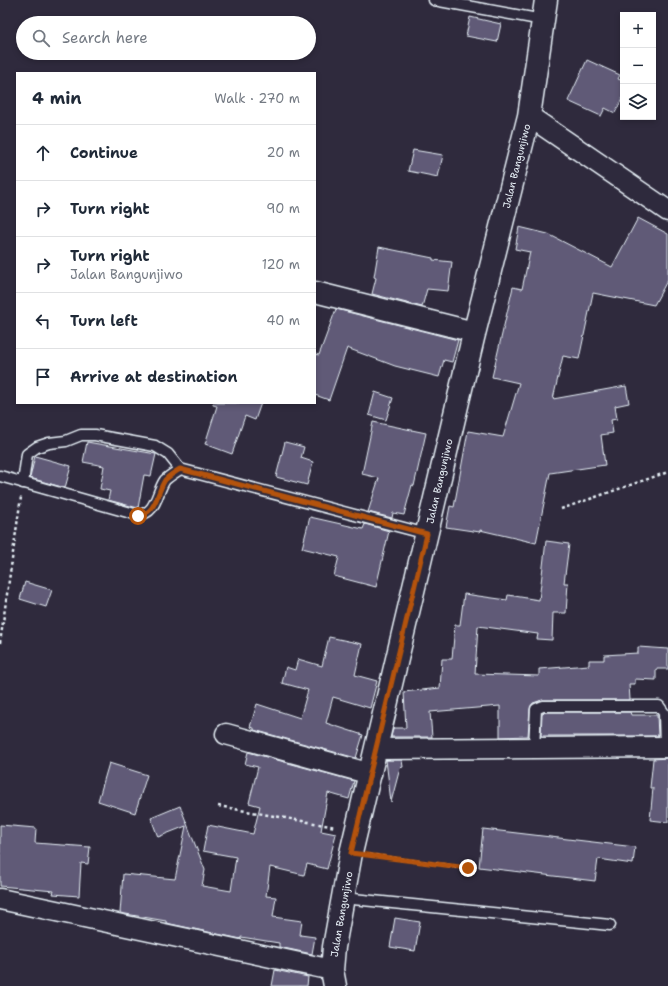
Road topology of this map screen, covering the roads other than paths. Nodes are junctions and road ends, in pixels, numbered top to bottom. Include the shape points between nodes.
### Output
1 (434, 0) edge
2 (544, 10) edge
3 (529, 116) junction
4 (668, 211) edge
5 (316, 292) edge
6 (474, 332) junction
7 (180, 469) junction
8 (0, 476) edge
9 (23, 483) junction
10 (427, 534) junction
11 (226, 734) dead end
12 (534, 747) junction
13 (666, 747) edge
14 (377, 749) junction
15 (371, 774) junction
16 (343, 898) junction
17 (0, 899) edge
18 (610, 925) dead end
19 (334, 978) edge

1 - 2 lane
2 - 3 main road, Jalan Bangunjiwo
3 - 4 street
3 - 6 main road, Jalan Bangunjiwo
5 - 6 street
6 - 10 main road, Jalan Bangunjiwo
7 - 9 lane via 166,480 152,509 138,516
7 - 9 lane via 168,454 155,446 95,435 81,436 37,447 27,454
7 - 10 lane
8 - 9 lane
10 - 14 main road, Jalan Bangunjiwo
11 - 15 street
12 - 13 street
12 - 13 lane via 534,716 536,709 543,706 659,706 664,713
12 - 14 street
14 - 15 main road, Jalan Bangunjiwo
15 - 16 main road, Jalan Bangunjiwo via 351,853
16 - 18 lane
16 - 19 main road, Jalan Bangunjiwo via 334,946
17 - 19 street

